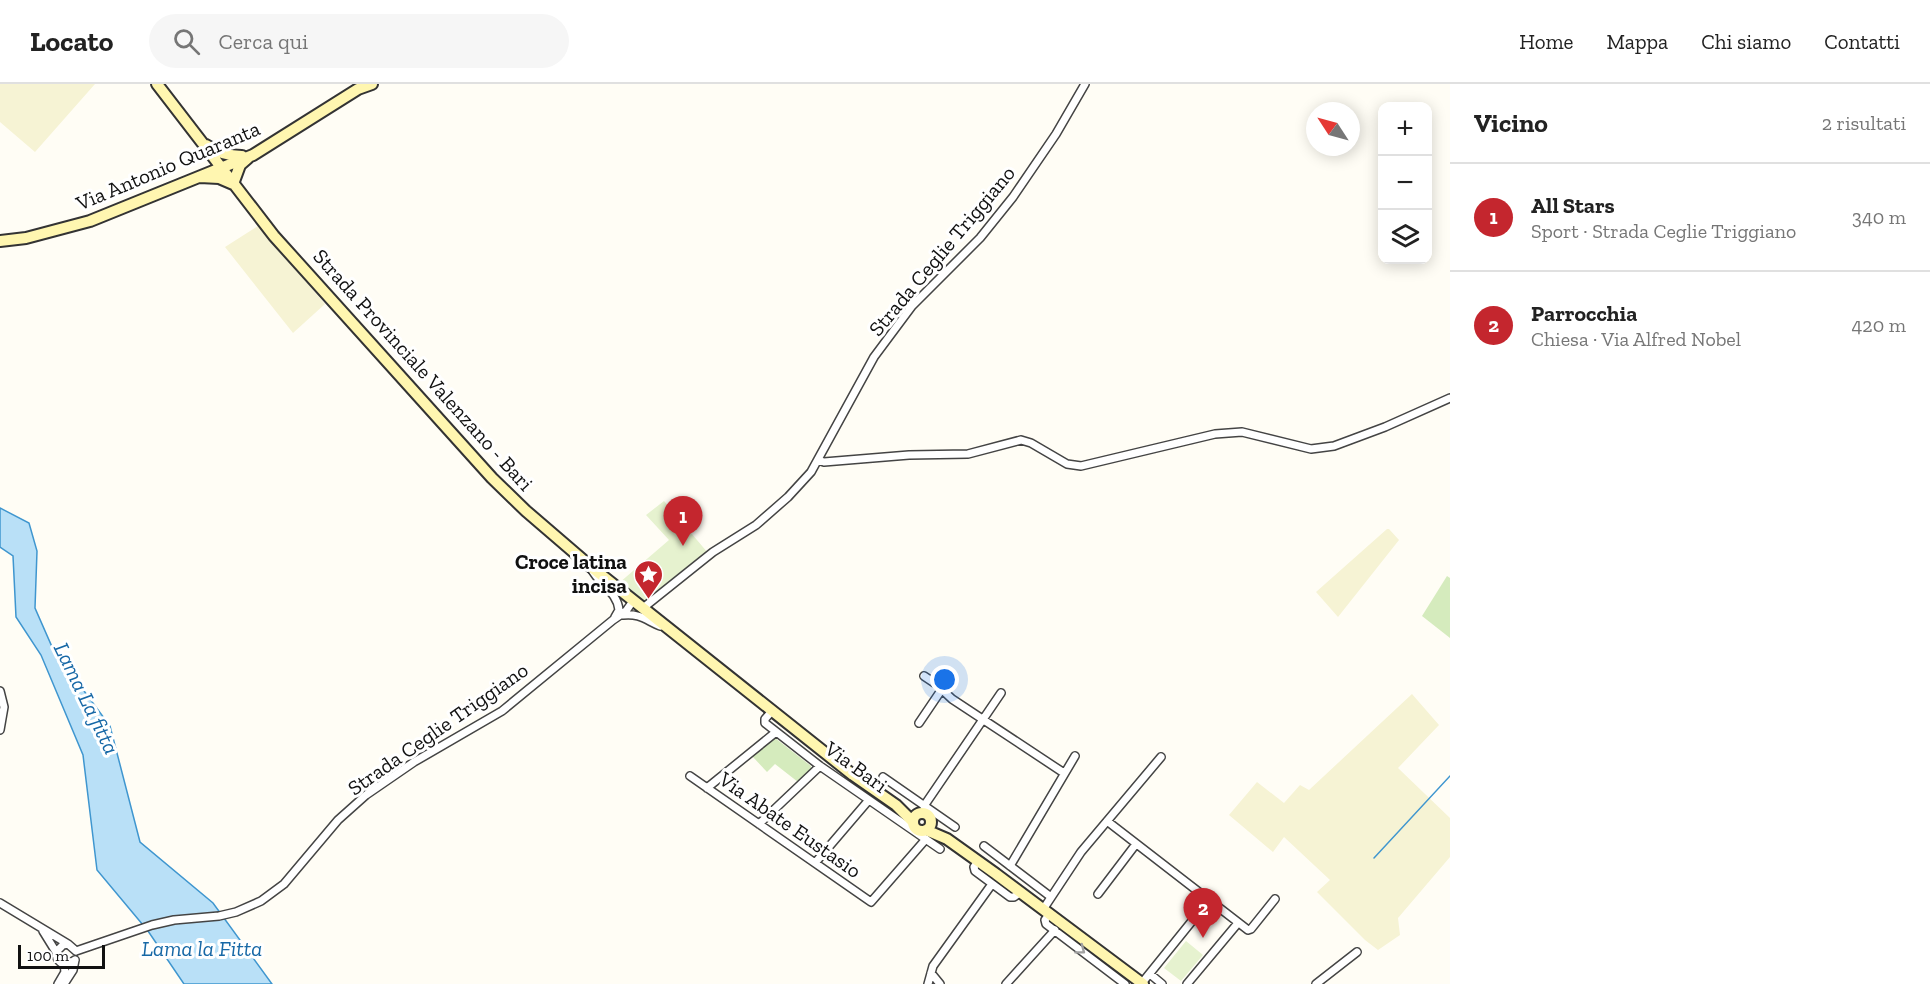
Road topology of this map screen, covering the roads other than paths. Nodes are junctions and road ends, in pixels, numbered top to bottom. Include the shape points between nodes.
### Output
1 (157, 84) edge
2 (372, 84) edge
3 (1085, 84) edge
4 (201, 141) junction
5 (252, 155) junction
6 (220, 167) junction
7 (193, 178) junction
8 (232, 184) junction
9 (0, 241) edge
10 (1450, 398) edge
11 (818, 460) junction
12 (590, 566) junction
13 (638, 604) junction
14 (620, 613) junction
15 (671, 630) junction
16 (723, 672) joint
17 (924, 676) dead end
18 (942, 689) junction
19 (0, 691) edge
20 (1001, 693) dead end
21 (772, 711) junction
22 (982, 720) junction
23 (919, 723) dead end
24 (0, 730) edge
25 (776, 732) junction
26 (800, 732) junction
27 (790, 743) junction
28 (1075, 756) dead end
29 (1161, 757) dead end
30 (820, 766) junction
31 (1064, 773) junction
32 (690, 776) dead end
33 (883, 777) dead end
34 (707, 788) junction
35 (868, 801) junction
36 (1107, 821) junction
37 (923, 822) junction
38 (759, 824) junction
39 (955, 827) dead end
40 (1136, 844) junction
41 (984, 846) dead end
42 (940, 849) dead end
43 (815, 863) junction
44 (1008, 864) junction
45 (1024, 877) junction
46 (994, 879) junction
47 (1018, 890) junction
48 (1098, 894) dead end
49 (1051, 897) junction
50 (1275, 899) dead end
51 (1209, 900) junction
52 (0, 903) edge
53 (1047, 910) junction
54 (1238, 922) junction
55 (39, 927) junction
56 (1055, 930) junction
57 (68, 944) junction
58 (76, 951) junction
59 (56, 952) junction
60 (1357, 952) dead end
61 (75, 960) junction
62 (63, 964) junction
63 (930, 973) junction
64 (1145, 980) edge
65 (1326, 981) edge
66 (58, 984) edge
67 (64, 984) edge
68 (928, 984) edge
69 (940, 984) edge
70 (1006, 984) edge
71 (1125, 984) edge
72 (1162, 984) edge
73 (1186, 984) edge
74 (1316, 984) edge

1 - 4 main road, Strada Provinciale Valenzano - Bari
2 - 5 main road, Via Antonio Quaranta
3 - 11 street, Strada Ceglie Triggiano via 1019,189 980,238 912,306 874,357
4 - 5 main road via 230,156
4 - 6 main road, Strada Provinciale Valenzano - Bari
4 - 7 main road via 205,158
5 - 6 main road, Via Antonio Quaranta
5 - 8 main road via 240,165
6 - 7 main road, Via Antonio Quaranta
6 - 8 main road, Strada Provinciale Valenzano - Bari
7 - 8 main road via 207,177
7 - 9 main road, Via Antonio Quaranta via 90,221
8 - 12 main road, Strada Provinciale Valenzano - Bari via 455,439 526,511
10 - 11 street via 1385,428 1334,446 1311,449 1242,432 1184,440 1081,466 1067,464 1021,440 960,455
11 - 13 street, Strada Ceglie Triggiano via 772,512
12 - 13 main road, Strada Provinciale Valenzano - Bari
12 - 14 street via 596,579 616,597
13 - 14 street, Strada Ceglie Triggiano
13 - 15 main road, Strada Provinciale Valenzano - Bari
14 - 15 street via 642,616
14 - 58 street, Strada Ceglie Triggiano via 502,711 366,795 338,820 284,884 261,901 219,916 166,921
15 - 16 main road, Strada Provinciale Valenzano - Bari
16 - 21 main road, Via Bari
17 - 18 street
18 - 22 street
18 - 23 street
19 - 24 street via 4,707
20 - 22 street
21 - 25 street via 764,722
21 - 26 main road, Via Bari
22 - 31 street
22 - 37 street
25 - 27 street, Via Bari
25 - 34 street
26 - 27 street
26 - 37 main road, Via Bari via 853,775
27 - 30 street, Via Bari
28 - 31 street
29 - 36 street
30 - 35 street, Via Bari
30 - 38 street
31 - 44 street
32 - 34 street, Via Abate Eustasio
33 - 37 street, Via Bari
34 - 38 street, Via Abate Eustasio
35 - 37 street, Via Bari
35 - 43 street
36 - 40 street
36 - 49 street
37 - 39 street, Via Bari
37 - 42 street, Via Bari
37 - 43 street, Via Abate Eustasio via 871,902
37 - 46 main road, Via Bari via 978,861
38 - 43 street, Via Abate Eustasio
40 - 48 street
40 - 51 street
41 - 44 street
44 - 45 street
44 - 46 street
45 - 47 street
45 - 49 street
46 - 47 main road, Via Bari
46 - 63 street
47 - 53 main road, Via Bari
49 - 53 street
50 - 54 street via 1251,929
51 - 54 street
51 - 64 street
52 - 55 street
53 - 56 street via 1045,922
53 - 64 main road, Via Bari
54 - 73 street
55 - 57 street
55 - 59 street
56 - 70 street
56 -> 71 street
57 - 58 street
57 - 59 street
58 - 61 street
59 - 62 street
60 - 65 street
61 - 62 street
61 - 67 street
62 - 66 street via 65,972
63 - 68 street
63 - 69 street
64 - 72 street, Via Bari
65 - 74 street

